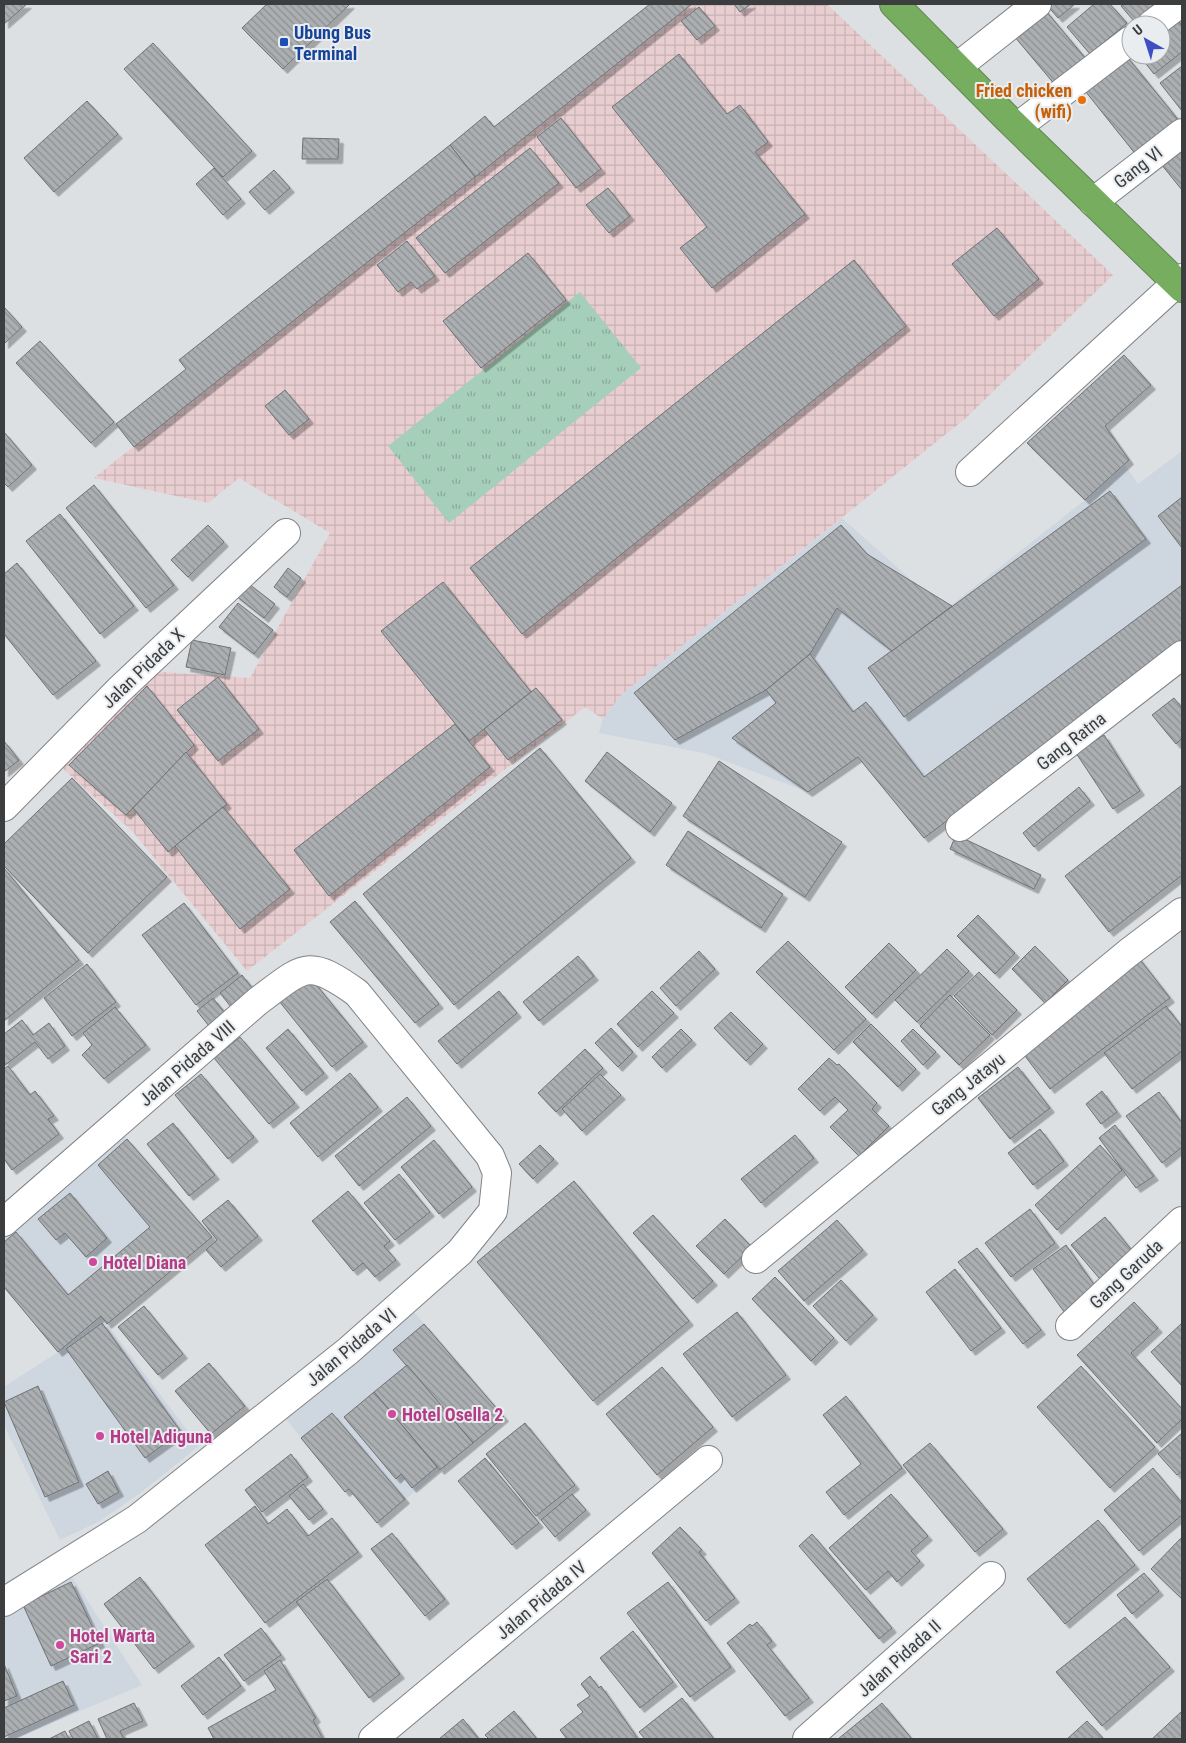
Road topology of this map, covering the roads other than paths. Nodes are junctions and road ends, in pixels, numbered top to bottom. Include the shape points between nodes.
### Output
1 (894, 4) edge
2 (1037, 4) edge
3 (1179, 4) edge
4 (1164, 15) edge
5 (1121, 48) edge
6 (957, 67) junction
7 (1018, 127) junction
8 (1182, 133) edge
9 (1093, 202) junction
10 (1181, 283) edge
11 (970, 472) dead end
12 (286, 532) dead end
13 (1182, 655) edge
14 (4, 807) edge
15 (960, 827) dead end
16 (1182, 912) edge
17 (377, 1019) joint
18 (1182, 1221) edge
19 (4, 1222) edge
20 (756, 1259) dead end
21 (1070, 1326) dead end
22 (708, 1460) dead end
23 (991, 1576) dead end
24 (4, 1602) edge
25 (373, 1739) edge
26 (807, 1739) edge

1 - 6 highway
2 - 6 street
3 - 4 street
5 - 7 street
6 - 7 highway
7 - 9 highway
8 - 9 street, Gang VI
9 - 10 highway
10 - 11 street
12 - 14 street, Jalan Pidada X via 119,690
13 - 15 street, Gang Ratna
16 - 20 street, Gang Jatayu
17 - 19 street, Jalan Pidada VIII via 356,993 332,975 313,968 292,975
17 - 24 street, Jalan Pidada VI via 490,1156 497,1173 493,1211 460,1252 348,1351 137,1519
18 - 21 street, Gang Garuda
22 - 25 street, Jalan Pidada IV
23 - 26 street, Jalan Pidada II

